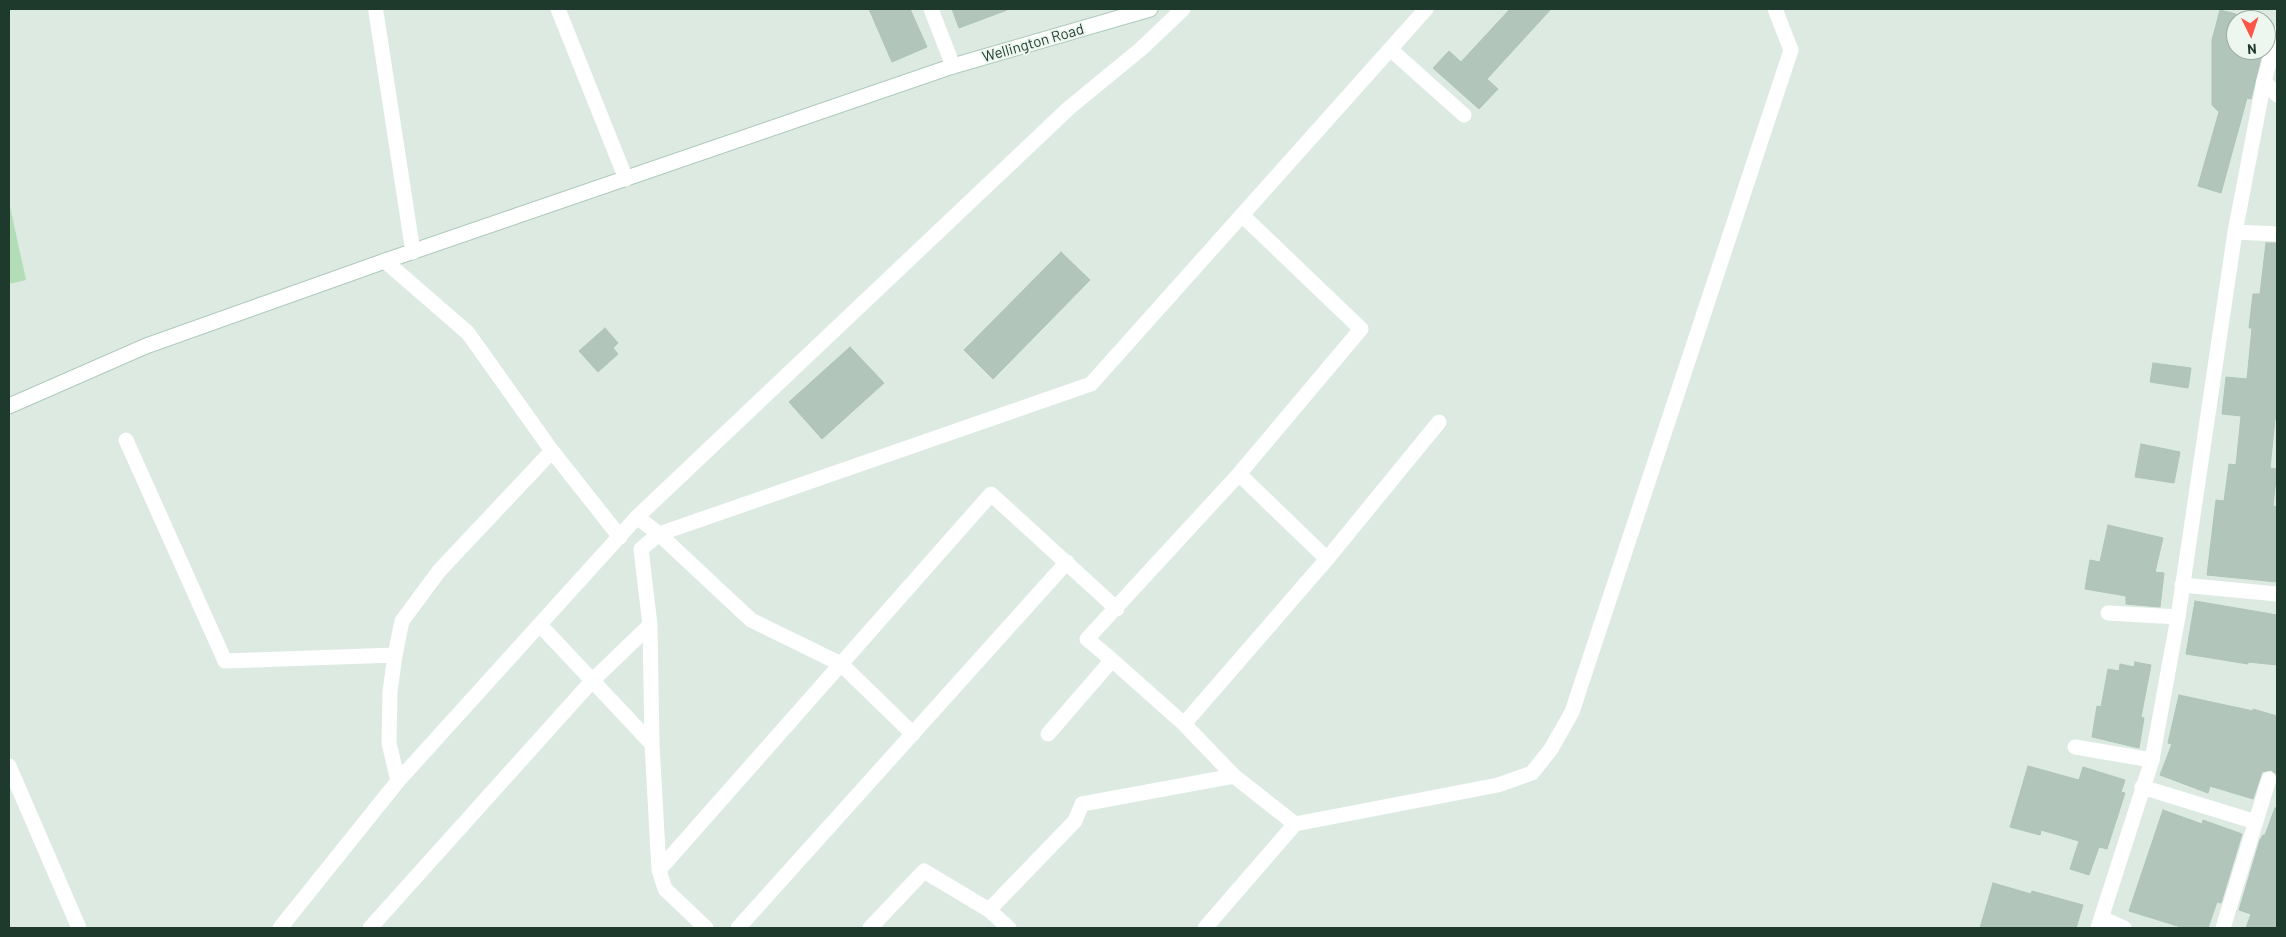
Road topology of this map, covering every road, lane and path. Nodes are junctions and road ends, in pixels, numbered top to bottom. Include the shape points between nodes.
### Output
1 (558, 9) edge
2 (931, 9) edge
3 (1150, 9) edge
4 (1184, 9) edge
5 (1426, 9) edge
6 (1775, 9) edge
7 (376, 12) dead end
8 (2277, 34) edge
9 (1390, 49) junction
10 (953, 66) junction
11 (2264, 81) junction
12 (2277, 95) edge
13 (1464, 115) dead end
14 (626, 179) junction
15 (1242, 215) junction
16 (2235, 232) junction
17 (2277, 234) edge
18 (413, 252) junction
19 (385, 261) junction
20 (9, 406) edge
21 (1439, 422) dead end
22 (126, 440) dead end
23 (552, 451) junction
24 (1239, 474) junction
25 (637, 517) junction
26 (659, 534) junction
27 (620, 537) junction
28 (1327, 559) junction
29 (1067, 562) junction
30 (2182, 585) junction
31 (2277, 594) edge
32 (1117, 609) junction
33 (2108, 613) dead end
34 (2178, 617) junction
35 (540, 625) junction
36 (650, 625) junction
37 (395, 655) junction
38 (1112, 660) junction
39 (841, 664) junction
40 (592, 681) junction
41 (1184, 724) junction
42 (913, 734) junction
43 (1048, 734) dead end
44 (652, 744) junction
45 (2075, 747) dead end
46 (2152, 760) junction
47 (9, 766) edge
48 (1234, 776) junction
49 (2269, 780) dead end
50 (398, 781) junction
51 (2142, 787) junction
52 (2256, 822) junction
53 (1294, 824) junction
54 (658, 870) junction
55 (989, 910) junction
56 (2100, 923) edge
57 (80, 928) edge
58 (280, 928) edge
59 (370, 928) edge
60 (706, 928) edge
61 (738, 928) edge
62 (870, 928) edge
63 (1009, 928) edge
64 (1205, 928) edge
65 (2124, 928) edge
66 (2224, 928) edge

1 - 14 street
2 - 10 street
3 - 10 street, Wellington Road
4 - 25 street via 1069,108
5 - 9 street
6 - 53 street via 1791,50 1572,712 1551,749 1532,773 1498,785
7 - 18 street
8 - 11 street
9 - 13 street
9 - 15 street
10 - 14 street, Wellington Road
11 - 12 street
11 - 16 street
14 - 18 street, Wellington Road
15 - 24 street via 1361,329
15 - 26 street via 1091,384
16 - 17 street
16 - 30 street
18 - 19 street, Wellington Road
19 - 20 street, Wellington Road via 146,346
19 - 23 street via 468,332
21 - 28 street
22 - 37 street via 225,661
23 - 27 street
23 - 37 street via 439,571 402,621
24 - 28 street
24 - 32 street
25 - 26 street
25 - 27 street
26 - 36 street via 641,549
26 - 39 street via 751,620
27 - 35 street
28 - 41 street
29 - 32 street
29 - 39 street via 991,494
29 - 42 street
30 - 31 street
30 - 34 street
32 - 38 street via 1087,639
33 - 34 street
34 - 46 street
35 - 40 street
35 - 50 street
36 - 40 street
36 - 44 street
37 - 50 street via 389,743
38 - 41 street
38 - 43 street
39 - 42 street
39 - 54 street
40 - 44 street
40 - 59 street
41 - 48 street
42 - 61 street
44 - 54 street
45 - 46 street
46 - 51 street
47 - 57 street
48 - 53 street
48 - 55 street via 1082,804 1075,821
49 - 52 street
50 - 58 street
51 - 52 street
51 - 56 street
52 - 66 street
53 - 64 street
54 - 60 street via 664,889
55 - 62 street via 924,871
55 - 63 street
56 - 65 street

